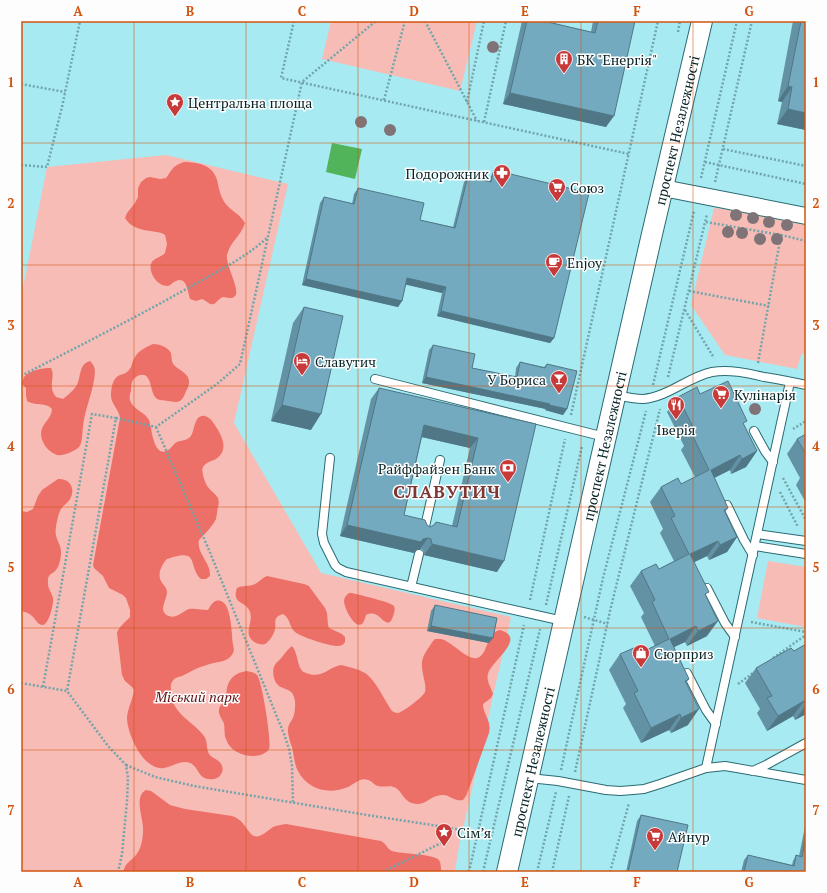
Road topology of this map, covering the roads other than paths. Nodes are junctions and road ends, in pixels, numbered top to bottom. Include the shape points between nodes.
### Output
1 (702, 21) edge
2 (663, 188) junction
3 (806, 216) edge
4 (375, 379) dead end
5 (790, 382) junction
6 (806, 385) edge
7 (616, 395) junction
8 (754, 431) dead end
9 (606, 437) junction
10 (330, 458) dead end
11 (440, 460) dead end
12 (773, 462) junction
13 (727, 505) edge
14 (424, 532) edge
15 (757, 534) junction
16 (806, 541) edge
17 (755, 546) junction
18 (419, 554) edge
19 (806, 554) edge
20 (753, 555) junction
21 (411, 587) junction
22 (708, 588) edge
23 (564, 621) junction
24 (735, 637) junction
25 (687, 673) edge
26 (716, 724) junction
27 (806, 743) edge
28 (706, 768) junction
29 (753, 771) junction
30 (529, 778) junction
31 (806, 780) edge
32 (507, 872) edge

1 - 2 street, проспект Незалежності
2 - 3 street
2 - 7 street, проспект Незалежності
4 - 9 lane
5 - 6 lane
5 - 7 lane via 742,372 722,371 711,372 650,398 636,399
5 - 12 lane
7 - 9 street, проспект Незалежності
8 - 12 lane
9 - 23 street, проспект Незалежності
10 - 21 lane via 322,534 335,565 341,571
11 - 14 lane
12 - 15 lane
13 - 20 lane
15 - 16 lane
15 - 17 lane
17 - 19 lane
17 - 20 lane
18 - 21 lane
20 - 24 lane
21 - 23 lane
22 - 24 lane via 725,623
23 - 30 street, проспект Незалежності
24 - 26 lane
25 - 26 lane
26 - 28 lane
27 - 29 lane
28 - 29 lane via 725,766
28 - 30 lane via 644,789 620,791
29 - 31 lane
30 - 32 street, проспект Незалежності

